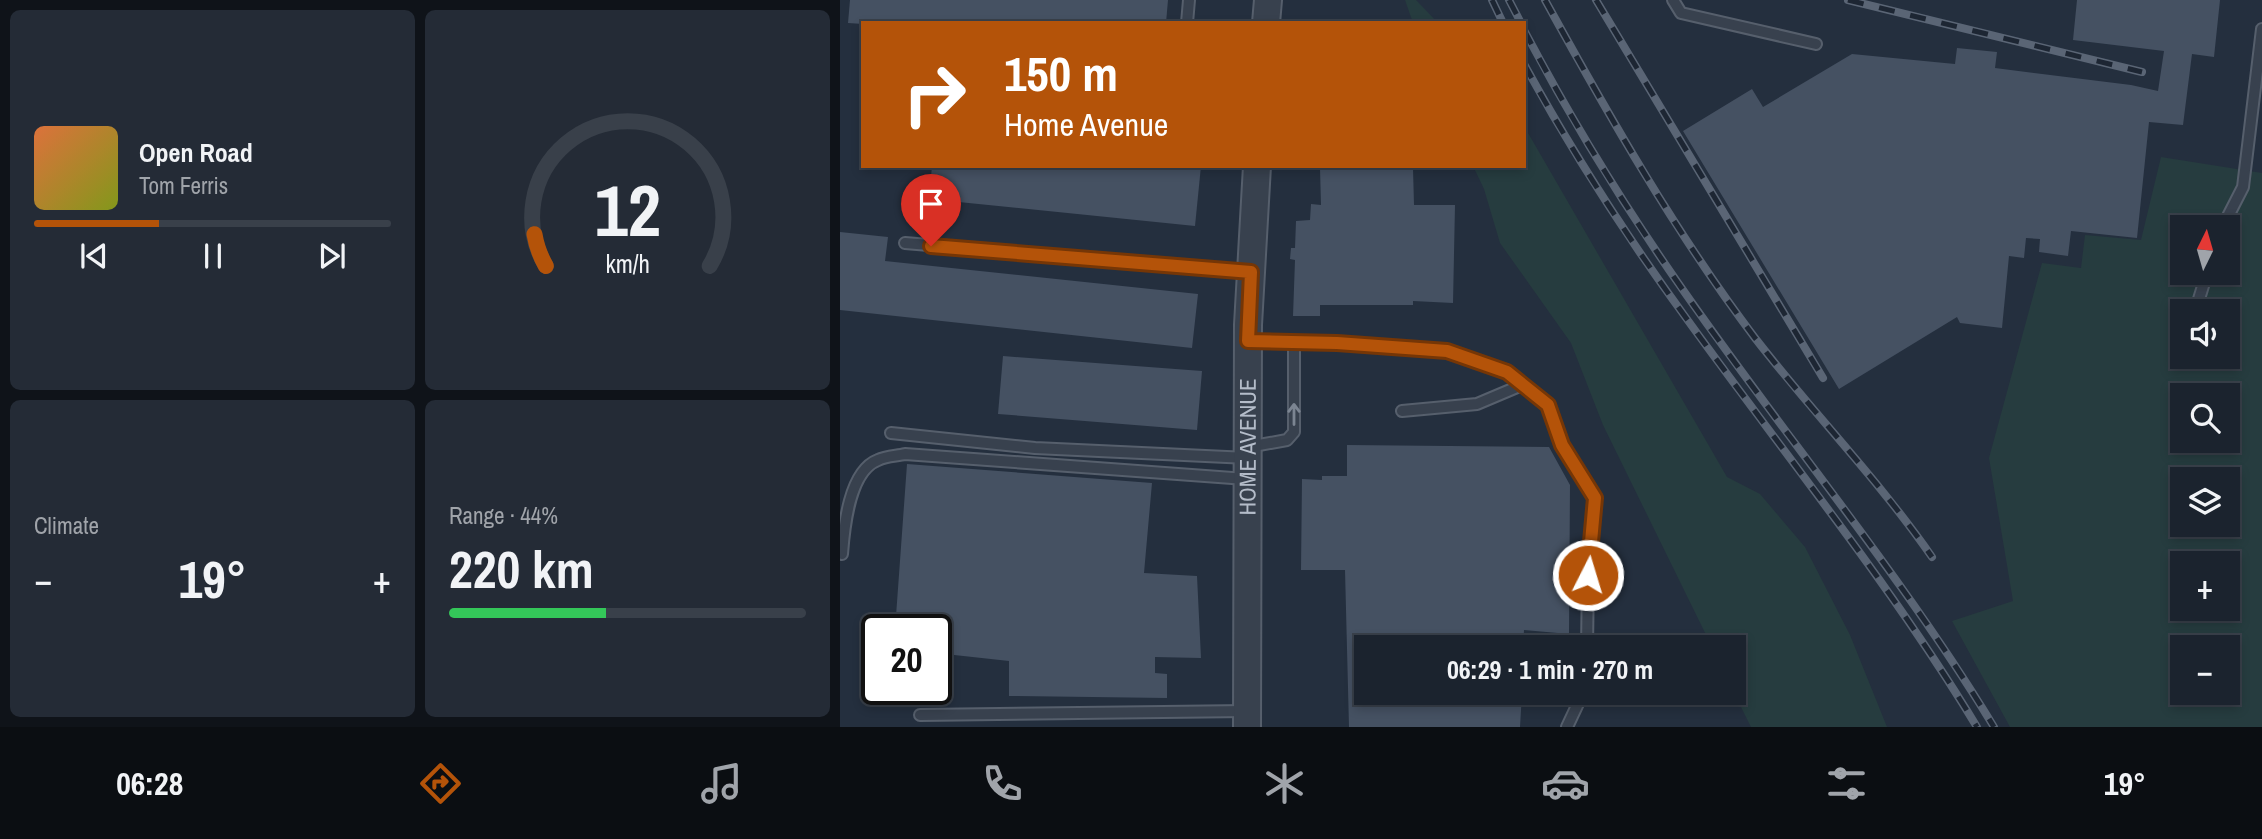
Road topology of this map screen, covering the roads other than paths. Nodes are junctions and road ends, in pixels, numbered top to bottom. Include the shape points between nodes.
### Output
1 (1189, 0) edge
2 (1268, 0) edge
3 (1674, 0) edge
4 (1187, 21) edge
5 (1266, 21) edge
6 (2262, 29) edge
7 (1816, 44) dead end
8 (1257, 168) edge
9 (2229, 215) edge
10 (905, 243) dead end
11 (1251, 272) junction
12 (1248, 341) junction
13 (1294, 341) junction
14 (1522, 385) junction
15 (1402, 411) dead end
16 (891, 433) dead end
17 (1248, 461) junction
18 (842, 554) dead end
19 (1587, 635) edge
20 (1577, 705) edge
21 (920, 715) dead end
22 (1247, 719) edge
23 (1567, 727) edge

1 - 4 lane
2 - 5 street
3 - 7 lane via 1681,13
6 - 9 lane via 2243,187
8 - 11 street, HOME AVENUE
10 - 11 lane
11 - 12 street, HOME AVENUE
12 - 13 lane
12 - 17 street, HOME AVENUE
13 - 14 lane via 1447,351 1507,372
17 -> 13 lane via 1294,432
14 - 15 lane via 1477,404
14 - 19 lane via 1548,405 1562,445 1595,498
16 - 17 lane via 1035,448
17 - 18 lane via 905,454 876,460 858,479 845,515
17 - 22 street, HOME AVENUE
20 - 23 lane
21 - 22 lane

